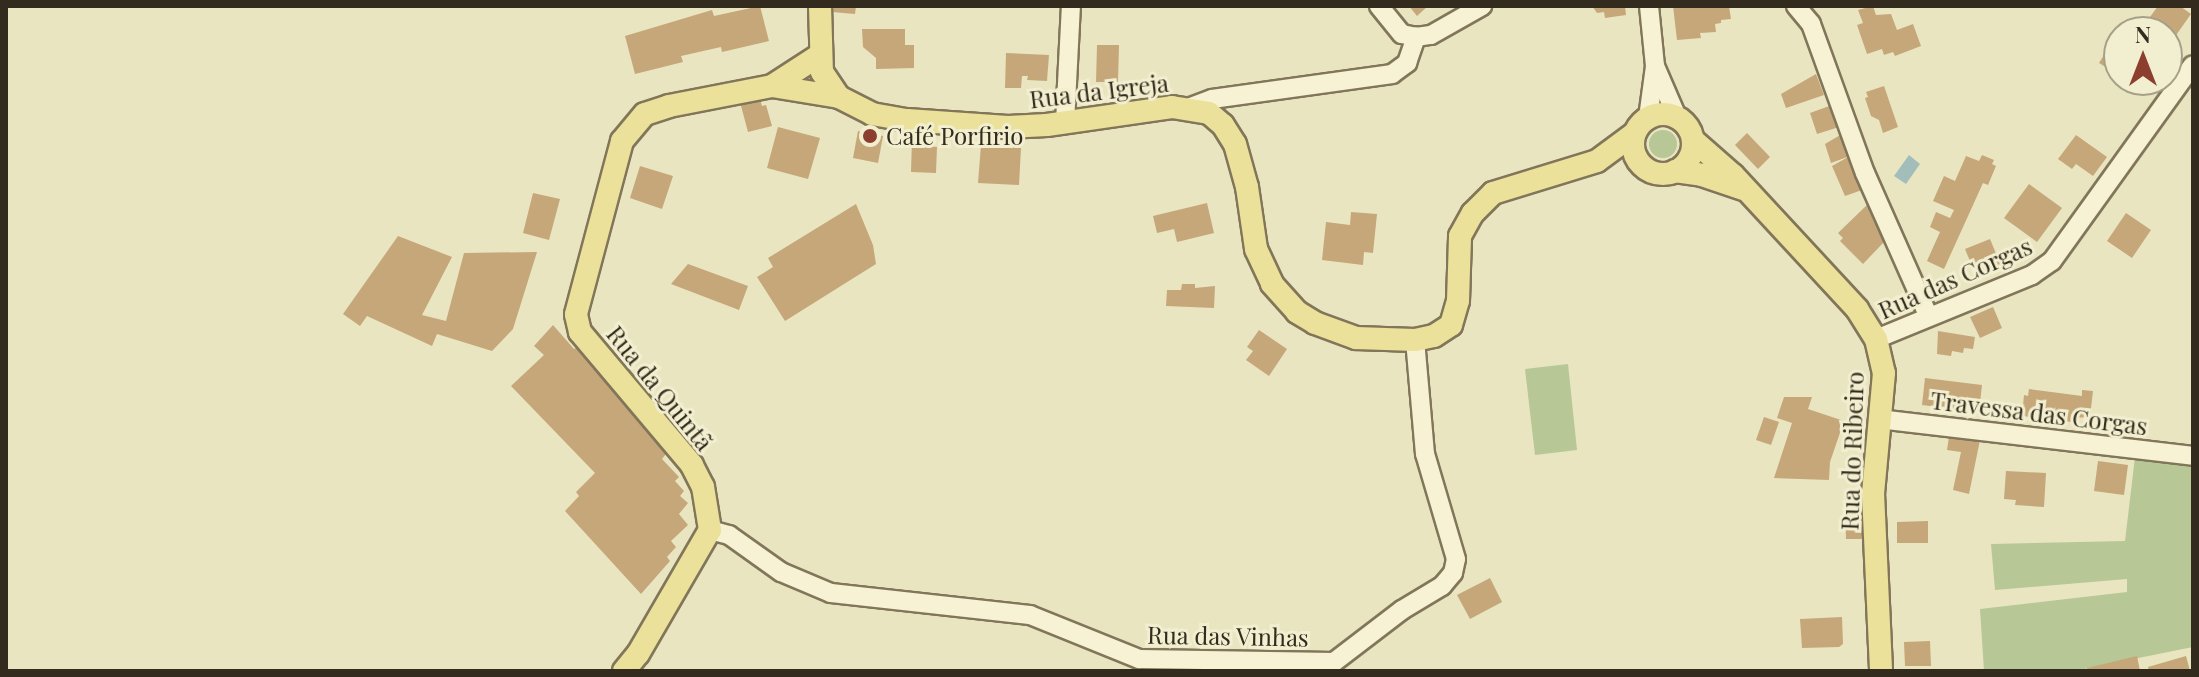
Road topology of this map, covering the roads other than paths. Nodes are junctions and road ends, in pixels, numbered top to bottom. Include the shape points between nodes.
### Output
1 (820, 6) edge
2 (1071, 6) edge
3 (1379, 6) edge
4 (1482, 6) edge
5 (1649, 6) edge
6 (1796, 6) edge
7 (1416, 37) junction
8 (820, 55) junction
9 (2193, 65) edge
10 (1655, 66) junction
11 (772, 86) junction
12 (839, 97) junction
13 (1191, 107) junction
14 (1677, 117) junction
15 (1065, 123) junction
16 (1642, 125) junction
17 (1693, 140) junction
18 (1597, 161) junction
19 (1647, 169) junction
20 (1675, 171) junction
21 (1743, 189) junction
22 (1928, 315) junction
23 (1876, 339) junction
24 (1415, 340) junction
25 (1879, 419) junction
26 (2193, 456) edge
27 (710, 530) junction
28 (1334, 667) edge
29 (624, 671) edge
30 (1881, 671) edge

1 - 8 main road
2 - 15 street
3 - 7 street via 1402,34
4 - 7 street via 1431,35
5 - 10 street
6 - 22 street via 1811,24 1865,173
7 - 13 street via 1407,63 1392,74 1212,99
8 - 11 main road, Rua da Quintã
8 - 12 main road via 822,72
9 - 22 street, Rua das Corgas via 2052,261 2032,275
10 - 14 street
10 - 16 street
11 - 12 main road, Rua da Quintã
11 - 27 main road, Rua da Quintã via 669,106 645,114 632,126 622,141 576,314 580,332 692,465 703,487
12 - 15 main road, Rua da Igreja via 854,108 907,120 1008,127
13 - 15 main road, Rua da Igreja
13 - 24 main road, Rua da Igreja via 1209,113 1235,144 1264,271 1297,312 1356,338
14 - 16 main road via 1667,114
14 - 17 main road
16 - 18 main road, Rua da Igreja
16 - 19 main road via 1635,153
17 - 20 main road via 1689,158
17 - 21 main road, Rua do Ribeiro
18 - 19 main road, Rua da Igreja
18 - 24 main road, Rua da Igreja via 1493,193 1460,236 1458,301 1451,325
19 - 20 main road
20 - 21 main road, Rua do Ribeiro
21 - 23 main road, Rua do Ribeiro via 1857,309
22 - 23 street, Rua das Corgas
23 - 25 main road, Rua do Ribeiro via 1884,373
24 - 28 street, Rua das Vinhas via 1425,454 1456,559 1453,573
25 - 26 street, Travessa das Corgas
25 - 30 main road, Rua do Ribeiro via 1873,493
27 - 28 street, Rua das Vinhas via 729,535 781,572 831,593 1030,615 1139,659
27 - 29 main road

